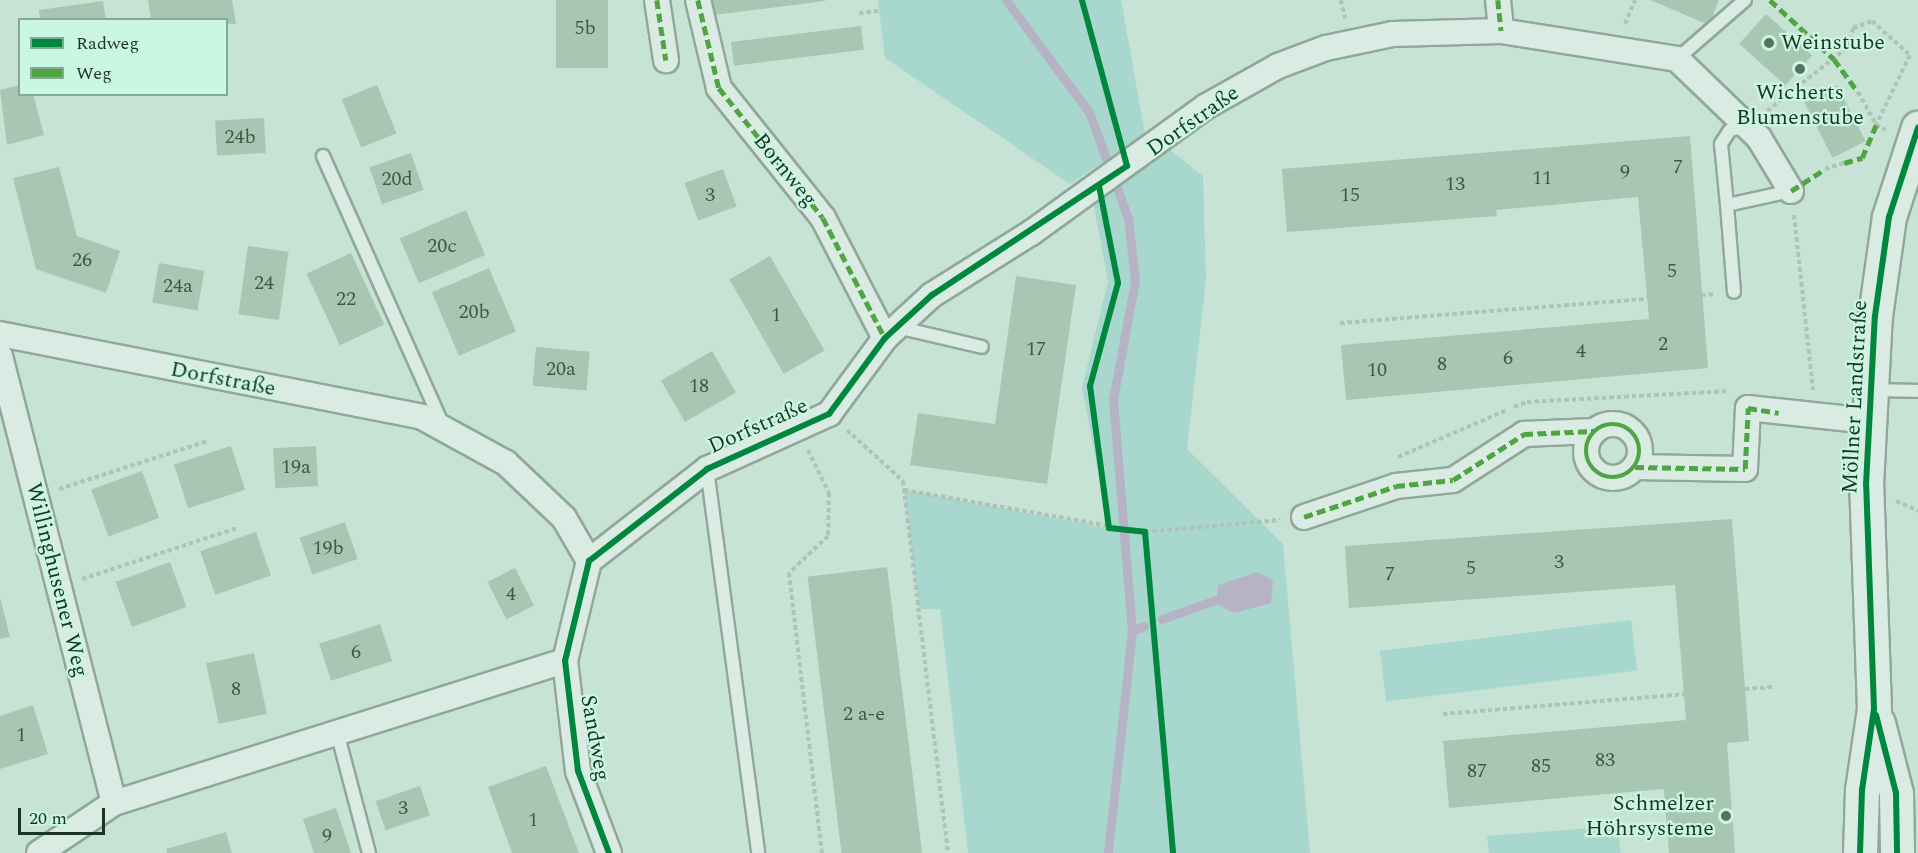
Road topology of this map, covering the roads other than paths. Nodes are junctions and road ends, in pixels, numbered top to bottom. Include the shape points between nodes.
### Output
1 (657, 0) edge
2 (698, 0) edge
3 (1498, 0) edge
4 (1744, 0) edge
5 (1501, 31) junction
6 (1677, 59) junction
7 (666, 60) dead end
8 (1747, 126) junction
9 (1907, 131) edge
10 (323, 156) dead end
11 (1791, 191) joint
12 (1727, 205) junction
13 (1734, 292) dead end
14 (891, 333) junction
15 (0, 334) edge
16 (982, 347) dead end
17 (0, 356) edge
18 (1918, 391) edge
19 (1870, 406) junction
20 (444, 429) junction
21 (1594, 431) junction
22 (1635, 467) junction
23 (707, 469) junction
24 (1304, 518) road end
25 (589, 561) junction
26 (565, 661) junction
27 (1874, 710) junction
28 (337, 732) junction
29 (114, 803) junction
30 (39, 853) edge
31 (369, 853) edge
32 (609, 853) edge
33 (758, 853) edge
34 (1860, 853) edge
35 (1897, 853) edge

1 - 7 street
2 - 14 street, Bornweg via 719,88 823,218
3 - 5 street
4 - 6 lane
5 - 6 street, Dorfstraße
5 - 14 street, Dorfstraße via 1443,30 1326,48 1278,66 1205,106 1099,186 932,296
6 - 8 street
8 - 11 street
8 - 12 lane via 1730,130 1721,144
9 - 19 main road, Möllner Landstraße via 1883,245
10 - 20 lane
11 - 12 lane
12 - 13 lane
14 - 16 lane
14 - 23 street, Dorfstraße via 829,414
15 - 20 street, Dorfstraße via 422,417
17 - 29 street, Willinghusener Weg
18 - 19 lane
19 - 22 street via 1813,418 1748,408 1745,469
19 - 27 main road, Möllner Landstraße
20 - 25 street, Dorfstraße via 506,463 564,518
21 - 22 street via 1619,424 1634,434 1641,451
21 - 22 street via 1586,456 1595,471 1611,478
21 - 24 street via 1524,434 1453,480 1396,486
23 - 25 street, Dorfstraße
23 - 33 lane
25 - 26 street
26 - 28 street
26 - 32 street, Sandweg via 578,771
27 - 34 main road, Möllner Landstraße via 1862,790
27 - 35 main road, Möllner Landstraße via 1896,793
28 - 29 street
28 - 31 lane
29 - 30 street

